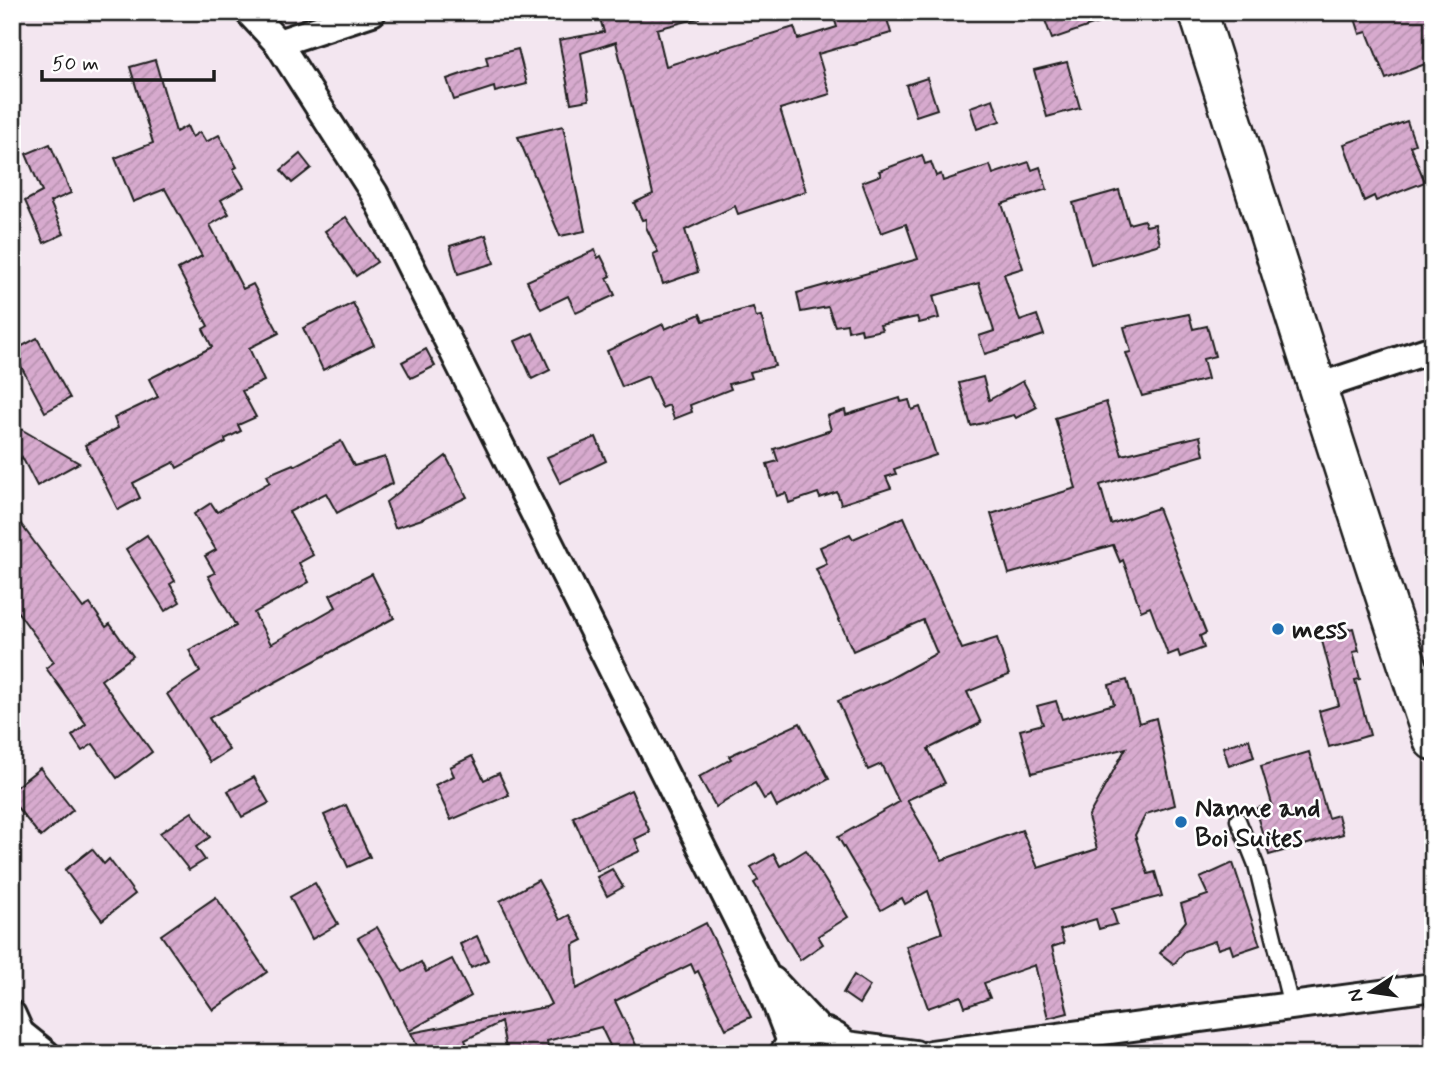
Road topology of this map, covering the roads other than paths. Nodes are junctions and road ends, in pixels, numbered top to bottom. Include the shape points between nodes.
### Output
1 (249, 12) edge
2 (372, 12) edge
3 (1198, 12) edge
4 (278, 43) junction
5 (1433, 349) edge
6 (1318, 387) junction
7 (1433, 741) edge
8 (1238, 820) dead end
9 (765, 972) junction
10 (1433, 987) edge
11 (1291, 1006) junction
12 (819, 1030) junction
13 (17, 1034) edge
14 (849, 1049) edge
15 (785, 1051) edge
16 (46, 1054) edge
17 (915, 1054) edge
18 (932, 1054) edge

1 - 4 street
2 - 4 street
3 - 6 street
4 - 9 street via 374,193
5 - 6 street
6 - 7 street
8 - 11 lane via 1256,865
9 - 12 street
9 - 15 street
10 - 11 street
11 - 18 street
12 - 14 street via 842,1038
12 - 15 street via 803,1032
13 - 16 street
14 - 17 street

